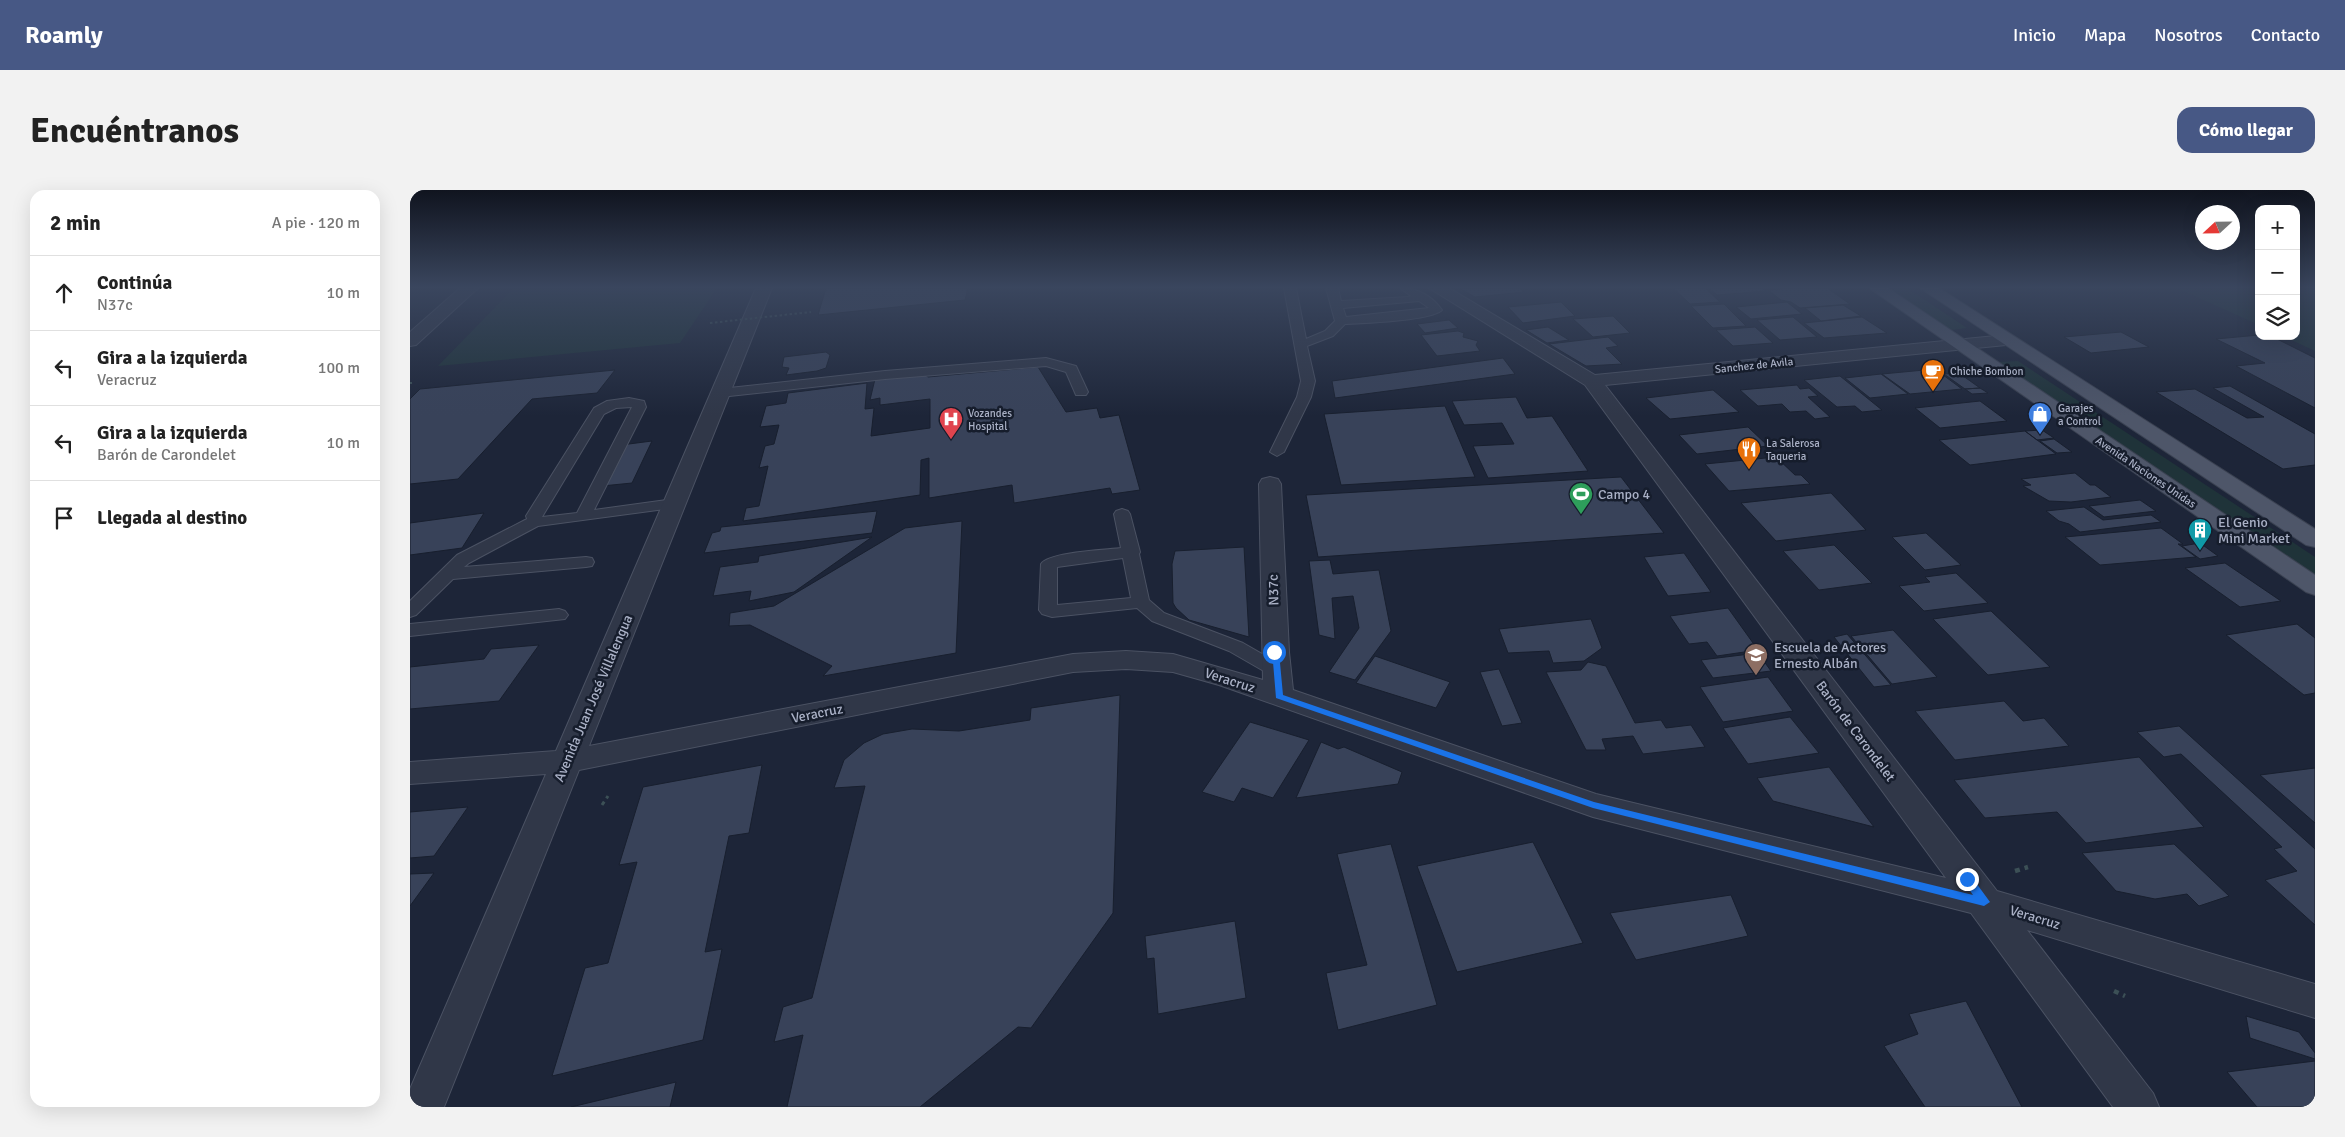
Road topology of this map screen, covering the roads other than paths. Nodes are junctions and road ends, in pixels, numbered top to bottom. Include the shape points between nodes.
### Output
1 (422, 331) edge
2 (746, 331) edge
3 (1298, 331) edge
4 (1333, 331) edge
5 (1500, 331) edge
6 (1939, 331) edge
7 (1992, 331) edge
8 (2006, 340) junction
9 (410, 341) edge
10 (1301, 344) junction
11 (1959, 345) junction
12 (1592, 381) junction
13 (1081, 392) dead end
14 (720, 393) junction
15 (1277, 452) dead end
16 (1270, 484) dead end
17 (674, 504) junction
18 (1122, 514) dead end
19 (589, 515) junction
20 (535, 521) junction
21 (2315, 540) edge
22 (1132, 552) junction
23 (586, 562) dead end
24 (448, 574) junction
25 (2315, 587) edge
26 (1141, 602) junction
27 (410, 611) edge
28 (559, 615) dead end
29 (410, 630) edge
30 (1278, 683) junction
31 (567, 761) junction
32 (410, 773) edge
33 (1984, 902) junction
34 (2315, 1001) edge
35 (423, 1107) edge
36 (2138, 1107) edge

1 - 9 street
2 - 14 street, Avenida Juan José Villalengua
3 - 10 lane
4 - 10 lane
5 - 12 street, Barón de Carondelet
6 - 11 main road, Avenida Naciones Unidas
7 - 8 main road
8 - 11 street, Sanchez de Avila
8 - 21 main road
10 - 15 lane via 1308,381 1304,397
11 - 12 street, Sanchez de Avila
11 - 25 main road, Avenida Naciones Unidas
12 - 33 street, Barón de Carondelet
13 - 14 lane via 1071,369 1046,362
14 - 17 street, Avenida Juan José Villalengua
16 - 30 street, N37c
17 - 19 lane
17 - 31 street, Avenida Juan José Villalengua
18 - 22 lane
19 - 20 lane
19 - 20 lane via 586,510 639,404 634,402 602,408 534,516
20 - 24 lane via 463,559
22 - 26 lane
22 - 26 lane via 1049,564 1048,610
23 - 24 lane
24 - 27 lane
26 - 30 lane via 1158,617 1236,647
28 - 29 lane
30 - 31 street, Veracruz via 1229,678 1173,663 1126,660 1072,663
30 - 33 street, Veracruz via 1593,805
31 - 32 street, Veracruz
31 - 35 street, Avenida Juan José Villalengua
33 - 34 street, Veracruz
33 - 36 street, Barón de Carondelet

